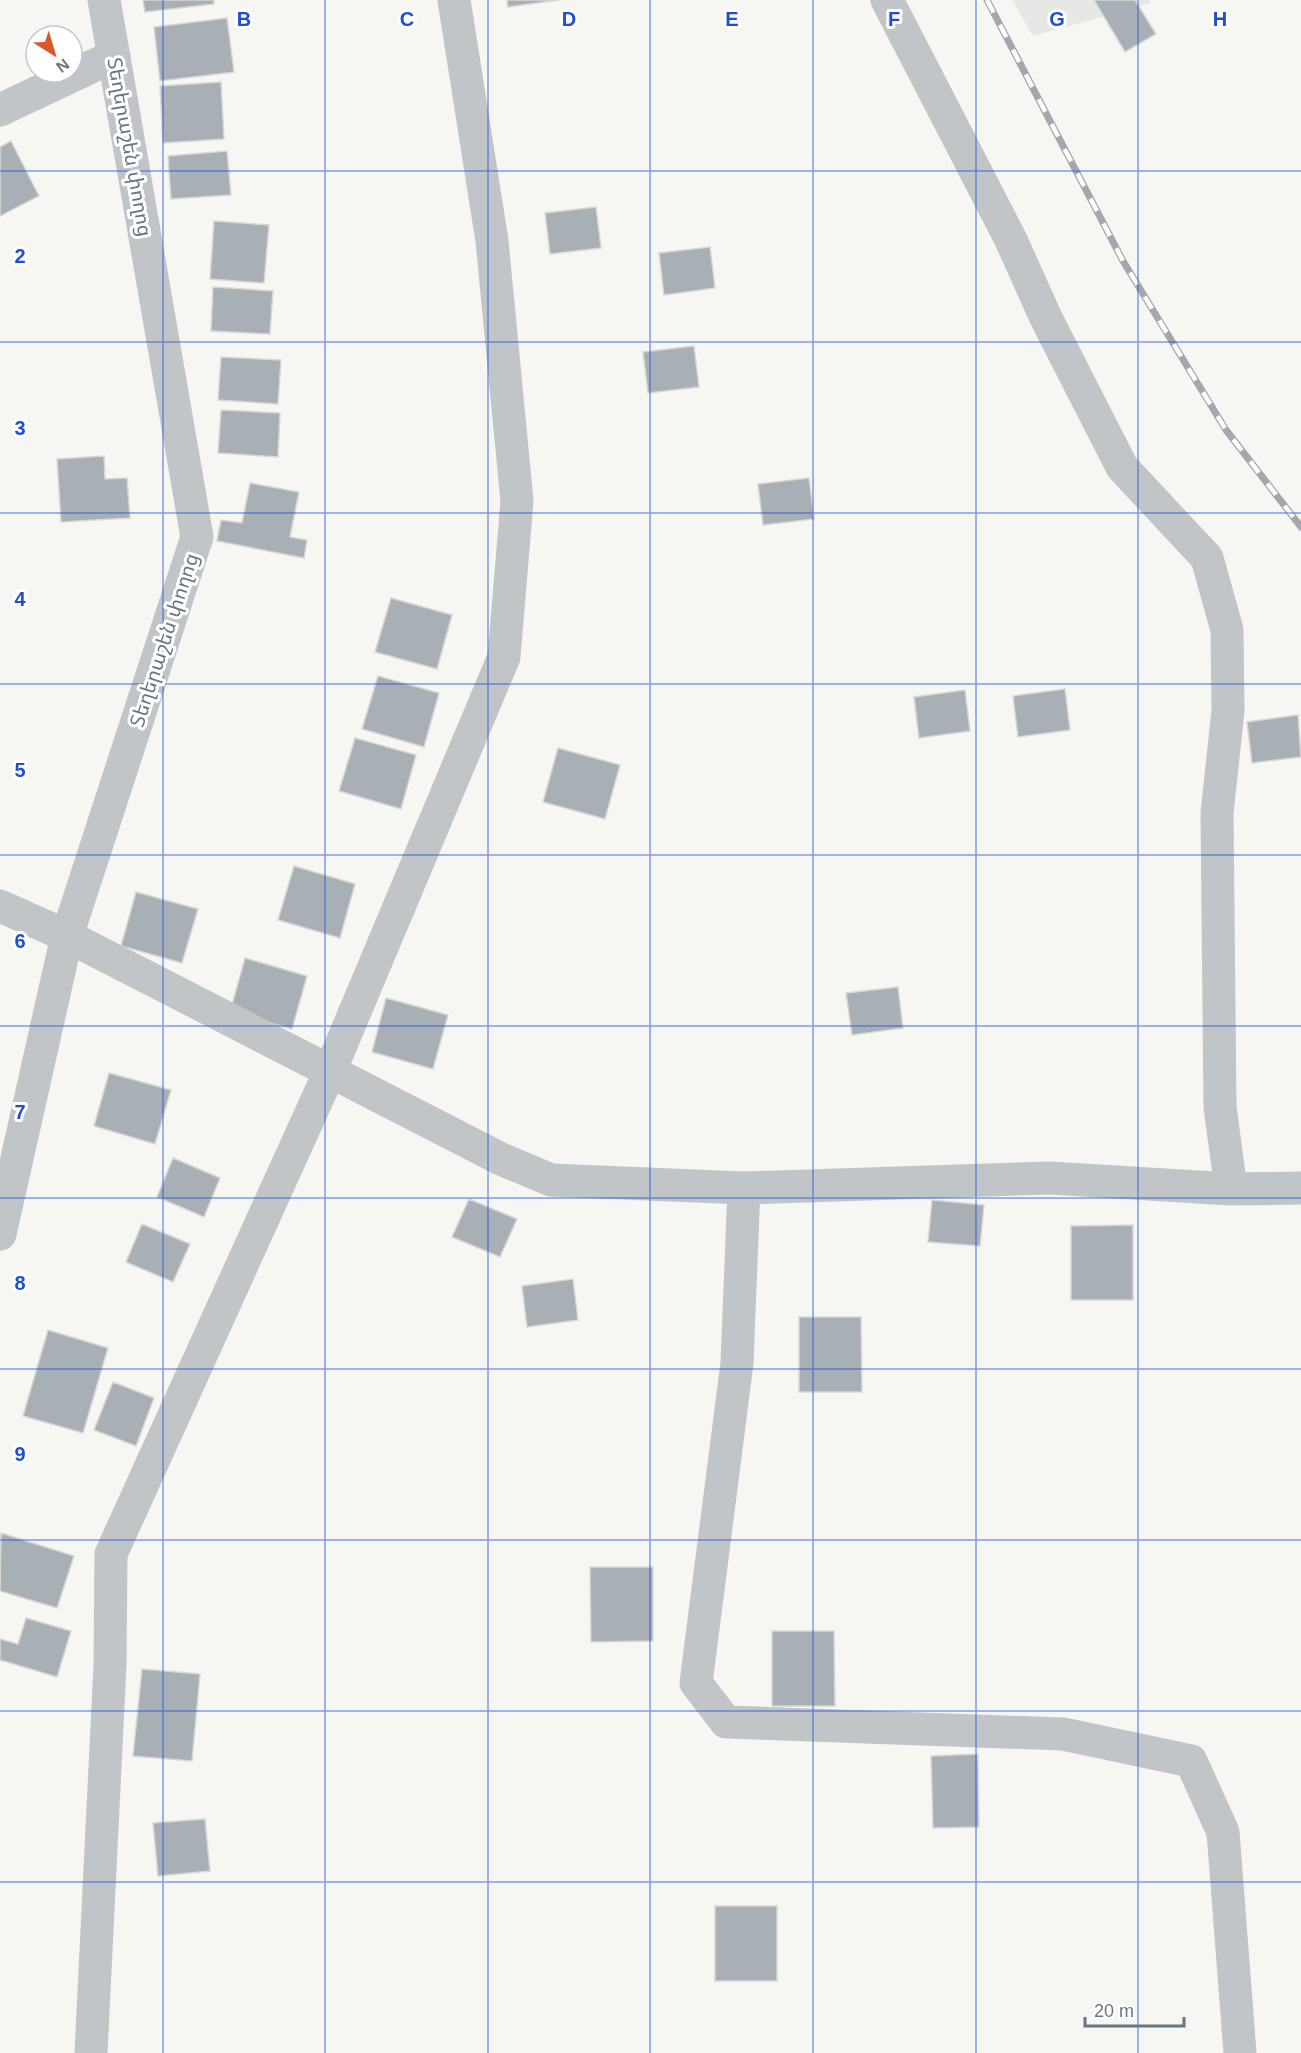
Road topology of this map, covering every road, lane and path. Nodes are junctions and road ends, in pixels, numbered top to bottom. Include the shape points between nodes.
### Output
1 (105, 0) edge
2 (454, 0) edge
3 (887, 0) edge
4 (114, 56) junction
5 (0, 110) edge
6 (0, 906) edge
7 (67, 936) junction
8 (330, 1071) junction
9 (744, 1188) junction
10 (1301, 1188) edge
11 (1231, 1189) junction
12 (0, 1234) edge
13 (91, 2053) edge
14 (1240, 2053) edge

1 - 4 street, Տեղերաշեն փողոց
2 - 8 street via 492,241 517,501 504,657
3 - 11 street via 1122,467 1207,558 1213,578 1227,630 1228,711 1217,825 1220,1107
4 - 5 street
4 - 7 street, Տեղերաշեն փողոց via 198,537
6 - 7 street
7 - 8 street
7 - 12 street, Տեղերաշեն փողոց
8 - 9 street via 501,1159 551,1180
8 - 13 street via 111,1554 110,1665
9 - 11 street via 1050,1178
9 - 14 street via 737,1363 696,1683 726,1722 1063,1734 1191,1761 1222,1832
10 - 11 street

